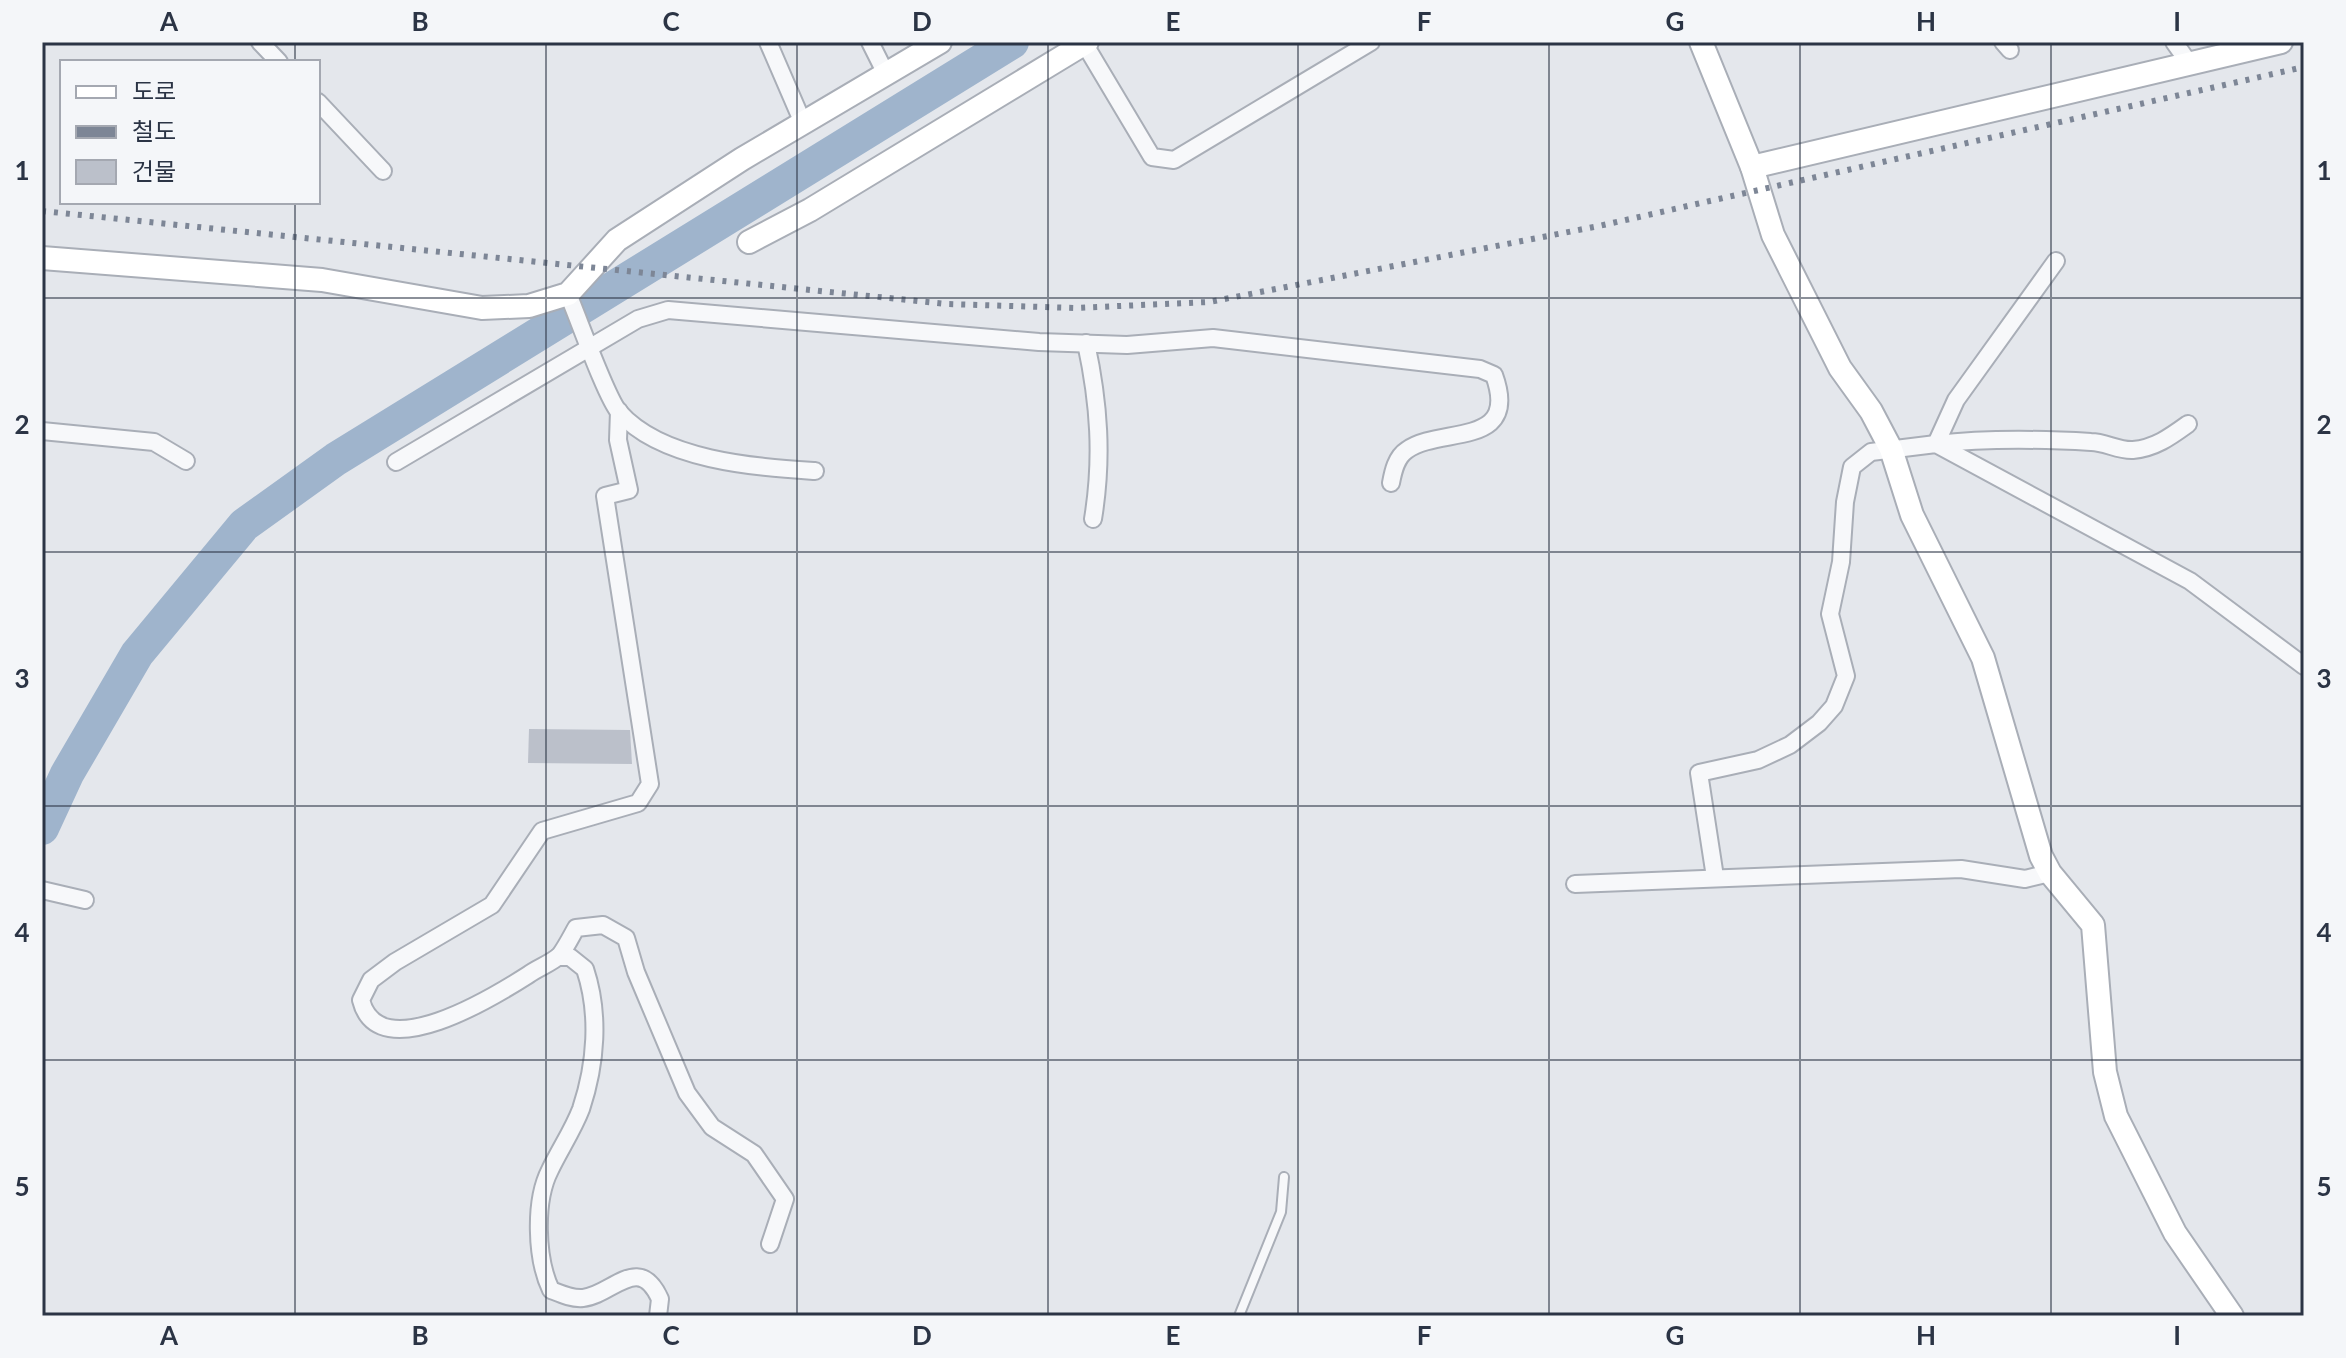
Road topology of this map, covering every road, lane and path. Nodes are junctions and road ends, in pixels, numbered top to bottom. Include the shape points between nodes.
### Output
1 (260, 42) edge
2 (768, 42) edge
3 (870, 42) edge
4 (1371, 42) edge
5 (1701, 42) edge
6 (2174, 42) edge
7 (2281, 42) edge
8 (1085, 43) edge
9 (926, 46) edge
10 (277, 60) edge
11 (2189, 63) junction
12 (885, 72) junction
13 (320, 104) edge
14 (803, 123) junction
15 (1752, 167) junction
16 (383, 171) dead end
17 (749, 242) dead end
18 (42, 258) edge
19 (2056, 261) dead end
20 (571, 300) junction
21 (590, 343) junction
22 (1086, 343) junction
23 (619, 411) junction
24 (2188, 424) dead end
25 (42, 431) edge
26 (1936, 444) junction
27 (1891, 449) junction
28 (186, 461) dead end
29 (396, 462) dead end
30 (815, 471) dead end
31 (1391, 483) dead end
32 (1093, 519) dead end
33 (2304, 666) edge
34 (2050, 873) junction
35 (1715, 877) junction
36 (1575, 884) dead end
37 (42, 890) edge
38 (85, 900) dead end
39 (558, 957) junction
40 (1284, 1177) dead end
41 (770, 1244) dead end
42 (658, 1316) edge
43 (1239, 1316) edge
44 (2232, 1316) edge

1 - 10 street
2 - 14 street
3 - 12 street
4 - 8 street via 1174,160 1152,157
5 - 15 street
6 - 11 street
7 - 11 street
8 - 17 street
9 - 12 street
11 - 15 street
12 - 14 street
13 - 16 street
14 - 20 street via 617,240
15 - 27 street via 1789,269 1840,368
18 - 20 street via 322,280 482,308
19 - 26 street via 1956,400
20 - 21 street
21 - 22 street via 668,310
21 - 23 street
21 - 29 street
22 - 31 street via 1213,338 1480,369 1494,375 1495,415 1482,431 1405,451
22 - 32 street via 1101,437
23 - 30 street via 677,448 709,459
23 - 39 street via 618,440 629,490 605,496 650,784 638,803 542,831 492,905 371,980 361,1000 364,1013 387,1028 427,1025 469,1010
24 - 26 street via 2159,444 2130,450 2058,440
25 - 28 street via 154,442
26 - 27 street
26 - 33 street via 2190,581
27 - 34 street via 1912,515 1983,658 2033,832
27 - 35 street via 1871,452 1852,467 1830,614 1846,676 1834,706 1790,745 1758,760 1699,773
34 - 35 street via 2025,879 1961,869
34 - 44 street via 2093,925 2105,1072 2116,1116 2175,1233
35 - 36 street
37 - 38 street
39 - 41 street via 576,928 603,925 626,938 687,1093 712,1127 754,1154 785,1199
39 - 42 street via 570,957 585,969 595,1016 594,1054 580,1112 544,1186 539,1250 543,1273 551,1290 580,1299 622,1280 648,1281 660,1299
40 - 43 lane via 1277,1223

